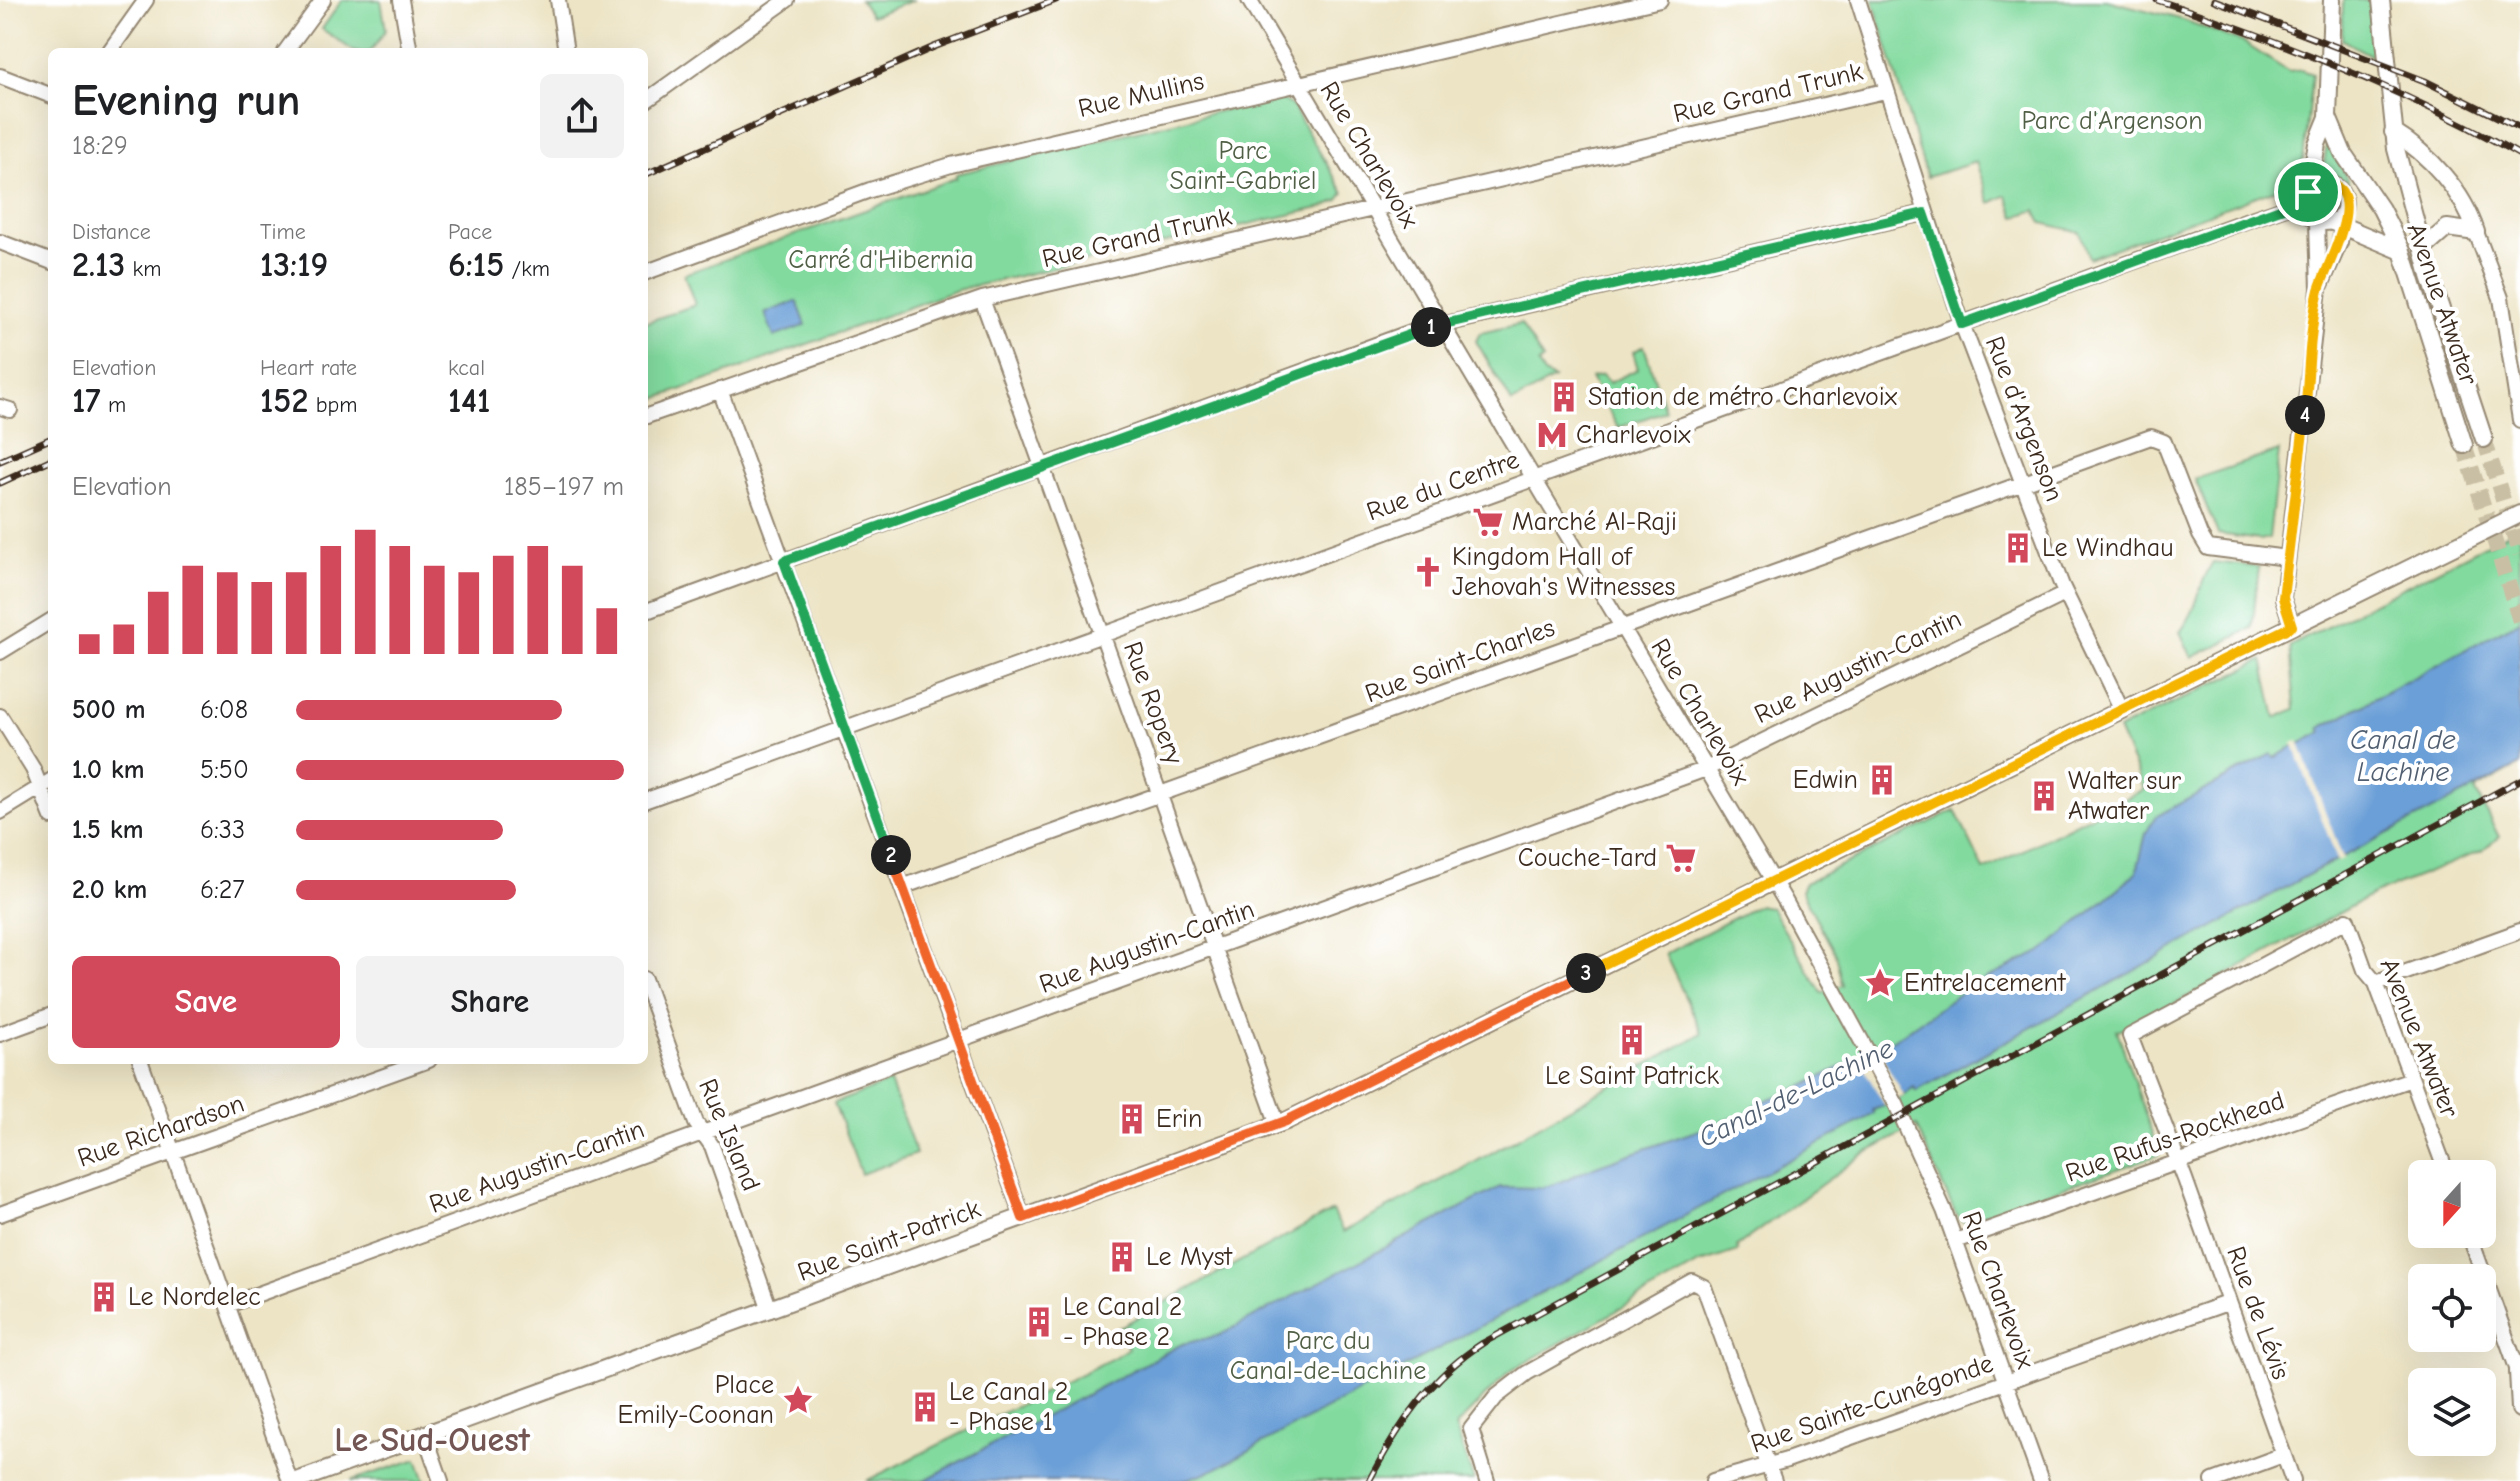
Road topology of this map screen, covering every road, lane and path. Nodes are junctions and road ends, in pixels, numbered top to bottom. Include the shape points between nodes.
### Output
1 (146, 0) edge
2 (323, 0) edge
3 (401, 0) edge
4 (787, 0) edge
5 (1249, 0) edge
6 (1660, 0) edge
7 (1858, 0) edge
8 (2332, 0) edge
9 (2381, 0) edge
10 (563, 1) edge
11 (112, 48) edge
12 (288, 48) edge
13 (409, 48) edge
14 (566, 48) edge
15 (0, 76) edge
16 (1298, 83) junction
17 (1885, 91) junction
18 (48, 94) edge
19 (648, 99) edge
20 (2328, 117) junction
21 (2393, 132) junction
22 (2306, 198) junction
23 (1374, 209) junction
24 (1924, 213) junction
25 (2335, 225) junction
26 (2476, 232) junction
27 (0, 242) edge
28 (2423, 249) junction
29 (2402, 251) junction
30 (48, 260) edge
31 (648, 272) edge
32 (2319, 289) junction
33 (982, 299) junction
34 (1962, 324) junction
35 (1443, 325) junction
36 (720, 390) junction
37 (648, 416) edge
38 (2520, 420) edge
39 (2484, 439) tunnel mouth
40 (2464, 445) tunnel mouth
41 (1042, 467) junction
42 (1535, 479) junction
43 (2022, 483) junction
44 (2520, 514) edge
45 (2287, 558) junction
46 (784, 561) junction
47 (2065, 594) junction
48 (648, 611) edge
49 (48, 622) edge
50 (2292, 626) junction
51 (1623, 628) junction
52 (1103, 635) junction
53 (0, 652) edge
54 (2122, 710) junction
55 (0, 716) edge
56 (845, 728) junction
57 (1706, 769) junction
58 (46, 783) edge
59 (1161, 795) junction
60 (648, 800) edge
61 (0, 812) edge
62 (1773, 882) junction
63 (902, 887) junction
64 (2520, 931) edge
65 (1216, 947) junction
66 (2376, 983) junction
67 (648, 991) edge
68 (48, 1016) edge
69 (0, 1034) edge
70 (2130, 1036) joint
71 (958, 1041) junction
72 (141, 1064) edge
73 (418, 1064) edge
74 (2411, 1079) junction
75 (1278, 1125) junction
76 (703, 1133) junction
77 (173, 1153) junction
78 (2442, 1160) edge
79 (2177, 1162) junction
80 (0, 1214) edge
81 (1023, 1218) junction
82 (1956, 1241) junction
83 (2474, 1248) edge
84 (2227, 1303) junction
85 (228, 1305) junction
86 (770, 1310) junction
87 (2519, 1371) edge
88 (2006, 1383) junction
89 (2520, 1409) edge
90 (425, 1435) junction
91 (2283, 1455) junction
92 (1768, 1466) junction
93 (290, 1481) edge
94 (297, 1481) edge
95 (441, 1481) edge
96 (1487, 1481) edge
97 (1713, 1481) edge
98 (1774, 1481) edge
99 (2041, 1481) edge
100 (2213, 1481) edge
101 (2293, 1481) edge

1 - 11 street
2 - 12 street
3 - 13 street
4 - 19 street
5 - 16 street, Rue Charlevoix
6 - 16 street, Rue Mullins
7 - 17 street, Rue d'Argenson
8 - 20 main road, Avenue Atwater
9 - 21 main road, Avenue Atwater
10 - 14 street
15 - 18 street
16 - 23 street, Rue Charlevoix
16 - 31 street, Rue Mullins via 929,172
17 - 23 street, Rue Grand Trunk
17 - 24 street, Rue d'Argenson
20 - 22 main road
20 - 29 main road, Avenue Atwater via 2343,153
21 - 26 main road via 2412,143 2453,188
21 - 28 main road, Avenue Atwater
22 - 25 street
22 - 25 street, Rue du Centre via 2320,183 2335,185 2344,197
22 - 34 street, Rue du Centre
23 - 33 street, Rue Grand Trunk
23 - 35 street, Rue Charlevoix
24 - 34 street, Rue d'Argenson
24 - 35 street
25 - 29 main road
25 - 32 street
25 - 32 street
26 - 28 main road via 2447,228
26 - 38 street via 2501,298
27 - 30 street
28 - 39 main road, Avenue Atwater
29 - 40 main road, Avenue Atwater
32 - 45 street
33 - 36 street, Rue Grand Trunk
33 - 41 street, Rue Ropery
34 - 42 street, Rue du Centre
34 - 43 street, Rue d'Argenson
35 - 41 street via 1399,336
35 - 42 street, Rue Charlevoix
36 - 37 street, Rue Grand Trunk
36 - 46 street
41 - 46 street
41 - 52 street, Rue Ropery
42 - 51 street, Rue Charlevoix
42 - 52 street, Rue du Centre
43 - 45 street, Rue Saint-Charles via 2157,437 2166,445 2208,548
43 - 47 street, Rue d'Argenson
43 - 51 street, Rue Saint-Charles
44 - 50 main road, Rue Saint-Patrick
45 - 50 street via 2283,601
46 - 48 street
46 - 56 street
47 - 54 street, Rue d'Argenson
47 - 57 street, Rue Augustin-Cantin
49 - 53 street
50 - 54 main road, Rue Saint-Patrick
51 - 57 street, Rue Charlevoix
51 - 59 street, Rue Saint-Charles
52 - 56 street, Rue du Centre
52 - 59 street, Rue Ropery
54 - 62 main road, Rue Saint-Patrick
55 - 58 street
56 - 60 street, Rue du Centre
56 - 63 street
57 - 62 street, Rue Charlevoix
57 - 65 street, Rue Augustin-Cantin
58 - 61 street
59 - 63 street, Rue Saint-Charles
59 - 65 street, Rue Ropery
62 - 75 main road, Rue Saint-Patrick
62 - 82 street, Rue Charlevoix via 1895,1102
63 - 71 street
64 - 66 street
65 - 71 street, Rue Augustin-Cantin
65 - 75 street, Rue Ropery
66 - 70 street, Avenue Atwater via 2365,970 2347,920
66 - 74 street, Avenue Atwater
67 - 76 street, Rue Island
68 - 69 street
70 - 79 street, Rue de Lévis
71 - 76 street, Rue Augustin-Cantin
71 - 81 street
72 - 77 street
73 - 77 street, Rue Richardson
74 - 78 street, Avenue Atwater
74 - 79 street, Rue Rufus-Rockhead
75 - 81 main road, Rue Saint-Patrick
76 - 85 street, Rue Augustin-Cantin
76 - 86 street, Rue Island
77 - 80 street, Rue Richardson
77 - 85 street
79 - 82 street, Rue Rufus-Rockhead
79 - 84 street, Rue de Lévis
81 - 86 main road, Rue Saint-Patrick
82 - 88 street, Rue Charlevoix
83 - 87 street
84 - 88 street, Rue Sainte-Cunégonde
84 - 91 street, Rue de Lévis
85 - 93 street
86 - 90 main road, Rue Saint-Patrick
87 - 89 main road
88 - 92 street, Rue Sainte-Cunégonde
88 - 99 street, Rue Charlevoix
90 - 94 main road, Rue Saint-Patrick
90 - 95 street
91 - 100 street
91 - 101 street, Rue de Lévis
92 - 96 street via 1704,1287 1689,1282 1516,1380 1471,1427
92 - 97 street, Rue Sainte-Cunégonde
92 - 98 street

